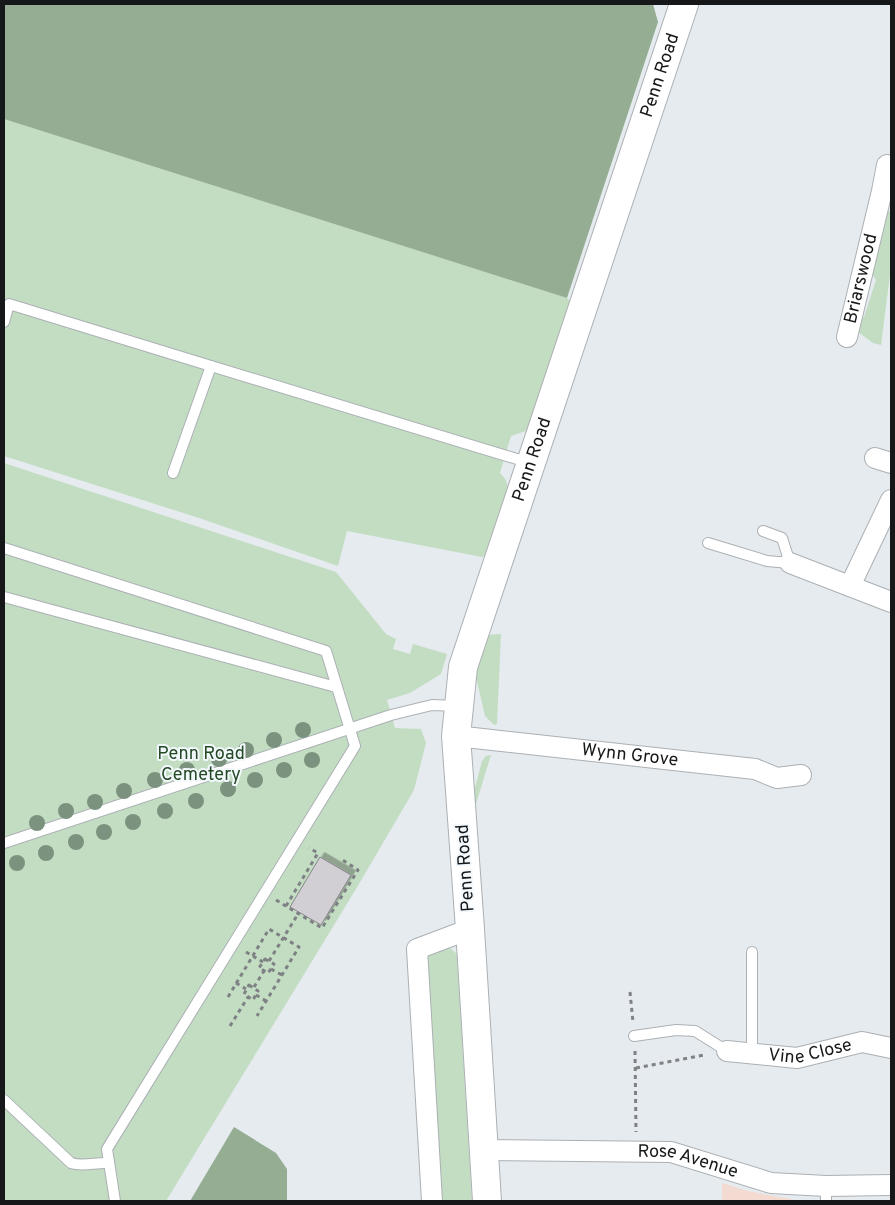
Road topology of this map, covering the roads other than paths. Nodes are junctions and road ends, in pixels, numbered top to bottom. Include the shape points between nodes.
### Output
1 (684, 4) edge
2 (887, 166) dead end
3 (887, 193) edge
4 (4, 322) edge
5 (847, 337) dead end
6 (211, 366) junction
7 (531, 463) junction
8 (173, 473) dead end
9 (891, 500) edge
10 (763, 531) dead end
11 (708, 543) dead end
12 (4, 548) edge
13 (790, 563) junction
14 (850, 586) junction
15 (4, 597) edge
16 (891, 602) edge
17 (336, 687) junction
18 (458, 706) junction
19 (349, 729) junction
20 (456, 736) junction
21 (801, 775) dead end
22 (4, 843) edge
23 (470, 929) junction
24 (752, 952) dead end
25 (634, 1036) road end
26 (891, 1048) edge
27 (727, 1051) joint
28 (752, 1053) junction
29 (4, 1100) edge
30 (483, 1150) junction
31 (109, 1163) junction
32 (891, 1185) edge
33 (826, 1194) edge
34 (115, 1201) edge
35 (432, 1201) edge
36 (487, 1201) edge

1 - 7 main road, Penn Road
2 - 3 street, Briarswood
3 - 5 street, Briarswood
4 - 6 lane via 9,304
6 - 7 lane
6 - 8 lane
7 - 18 main road, Penn Road via 463,667
9 - 14 street
10 - 13 lane via 782,538
11 - 13 lane via 767,561
12 - 17 lane via 326,651
13 - 14 street
14 - 16 street
15 - 17 lane
17 - 19 lane
18 - 19 lane via 415,708
18 - 20 main road, Penn Road
19 - 22 lane
19 - 31 lane via 355,746 107,1149
20 - 21 street, Wynn Grove via 755,769 777,778
20 - 23 main road, Penn Road
23 - 30 main road, Penn Road
23 - 35 street, Penn Road via 417,948
24 - 28 lane
25 - 27 lane via 676,1030 695,1031
26 - 28 street, Vine Close via 862,1042 797,1058
27 - 28 street, Vine Close
29 - 31 lane via 71,1163 78,1166
30 - 33 street, Rose Avenue via 671,1152 771,1183
30 - 36 main road, Penn Road
31 - 34 lane
32 - 33 street, Rose Avenue

